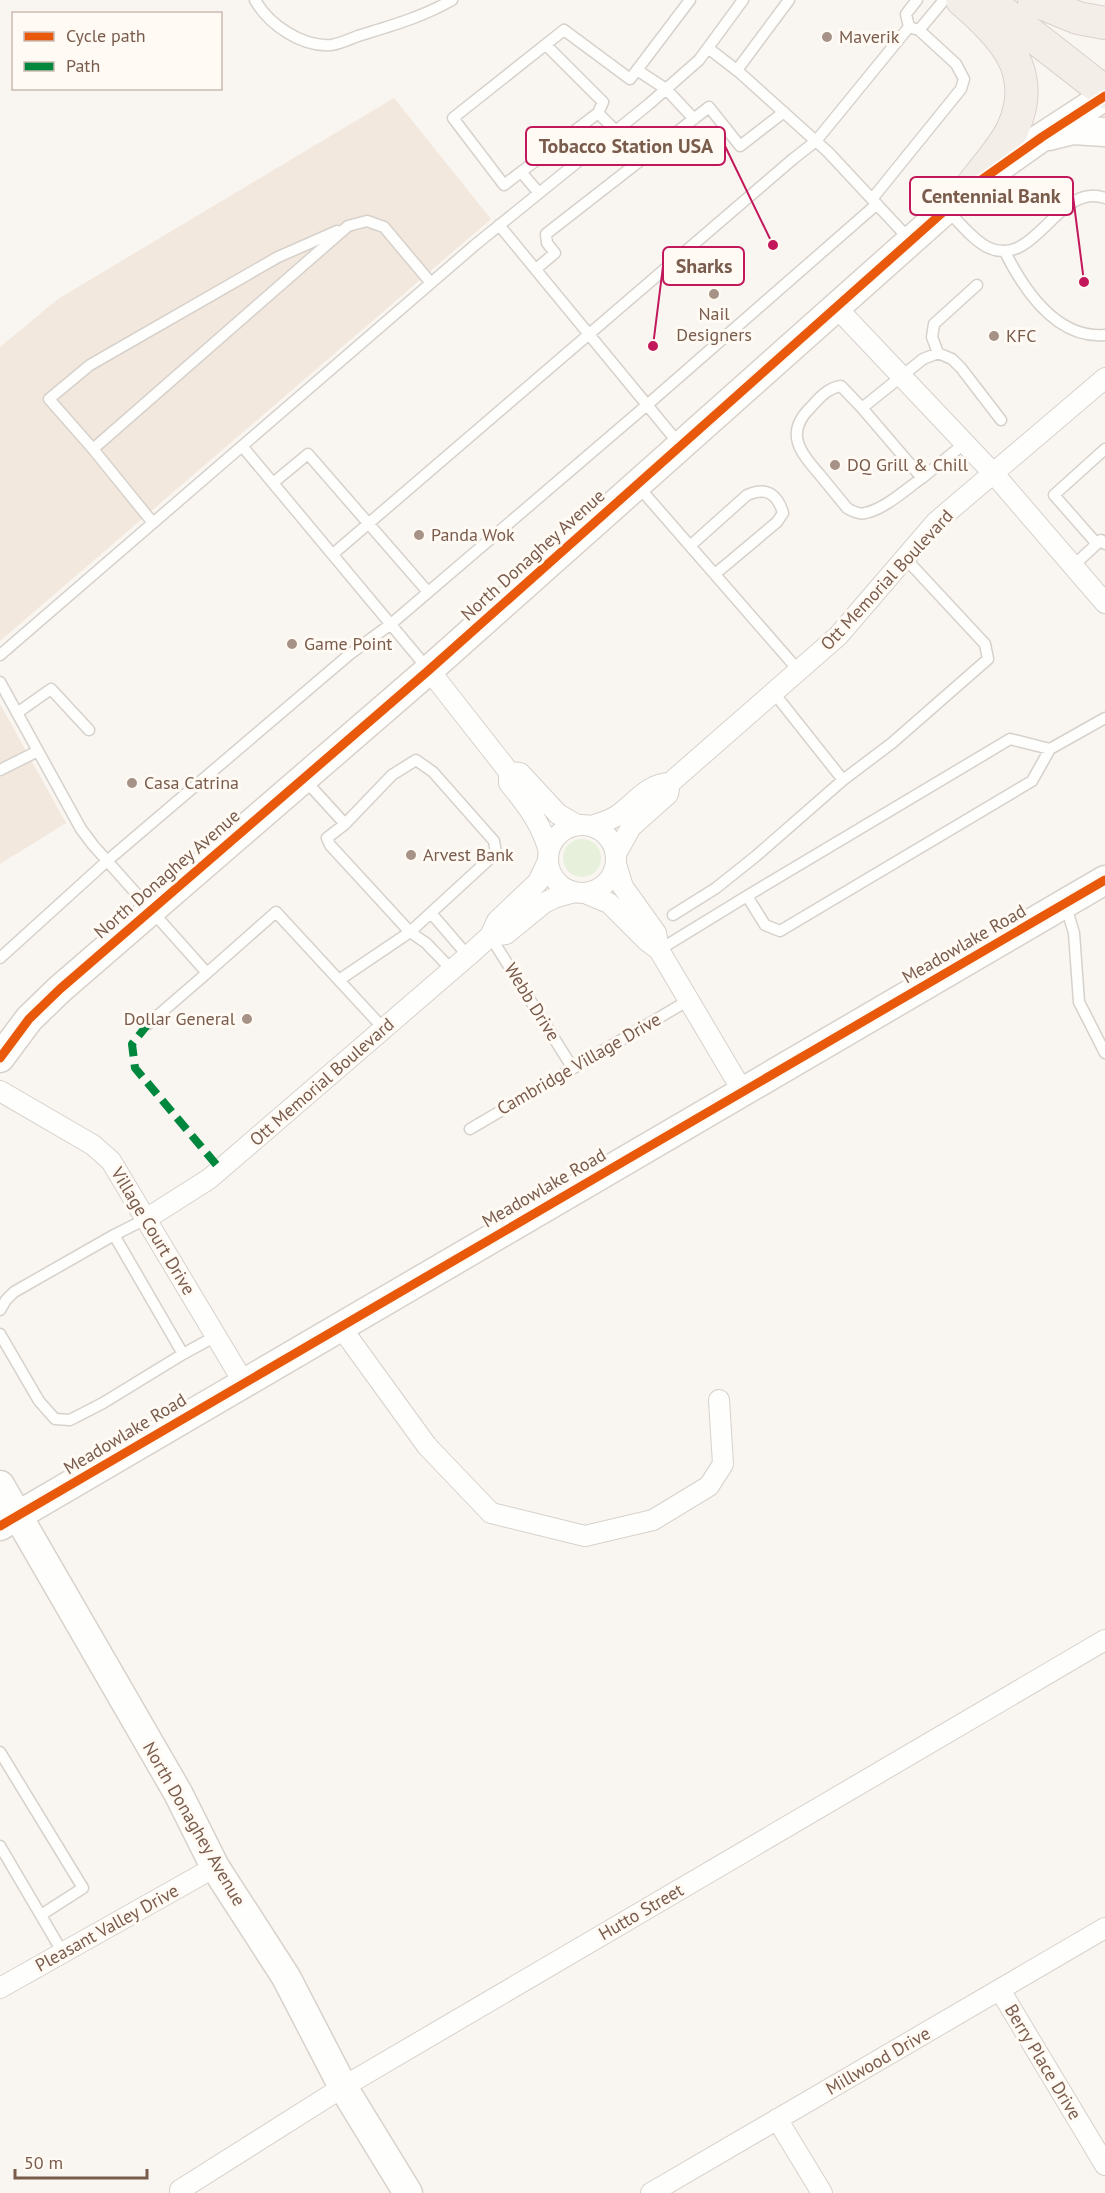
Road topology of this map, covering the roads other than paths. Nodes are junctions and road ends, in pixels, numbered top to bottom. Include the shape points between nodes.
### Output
1 (255, 0) edge
2 (452, 0) edge
3 (690, 0) edge
4 (743, 0) edge
5 (789, 0) edge
6 (917, 0) edge
7 (944, 0) edge
8 (962, 0) edge
9 (987, 0) edge
10 (1034, 0) edge
11 (1105, 23) edge
12 (914, 28) junction
13 (546, 45) junction
14 (708, 48) junction
15 (637, 70) junction
16 (737, 70) junction
17 (666, 89) junction
18 (1105, 92) edge
19 (1105, 96) edge
20 (784, 112) junction
21 (598, 113) junction
22 (694, 119) junction
23 (616, 131) junction
24 (1105, 132) edge
25 (1041, 137) junction
26 (816, 141) junction
27 (521, 172) junction
28 (970, 188) junction
29 (540, 193) junction
30 (1105, 198) edge
31 (875, 202) junction
32 (946, 209) junction
33 (499, 225) junction
34 (348, 226) junction
35 (911, 241) junction
36 (1005, 252) junction
37 (536, 269) junction
38 (431, 284) junction
39 (977, 285) dead end
40 (836, 307) junction
41 (590, 335) junction
42 (1105, 335) edge
43 (938, 353) junction
44 (901, 376) junction
45 (1105, 378) edge
46 (647, 405) junction
47 (862, 408) junction
48 (1001, 420) dead end
49 (965, 443) junction
50 (242, 446) junction
51 (681, 446) junction
52 (93, 449) junction
53 (1105, 449) edge
54 (994, 474) junction
55 (922, 478) junction
56 (273, 483) junction
57 (636, 485) junction
58 (153, 523) junction
59 (368, 524) junction
60 (1101, 544) edge
61 (690, 546) junction
62 (333, 554) junction
63 (905, 558) junction
64 (1073, 566) junction
65 (715, 574) junction
66 (428, 592) junction
67 (1105, 603) edge
68 (391, 624) junction
69 (0, 655) edge
70 (429, 669) junction
71 (799, 672) junction
72 (1, 686) edge
73 (774, 693) junction
74 (17, 713) junction
75 (1105, 718) edge
76 (89, 730) dead end
77 (1050, 749) junction
78 (38, 751) junction
79 (0, 770) edge
80 (509, 772) junction
81 (303, 778) junction
82 (843, 780) junction
83 (670, 783) junction
84 (345, 824) junction
85 (584, 826) junction
86 (549, 856) junction
87 (616, 859) junction
88 (107, 861) junction
89 (1105, 880) edge
90 (580, 892) junction
91 (747, 896) junction
92 (1065, 903) junction
93 (151, 910) junction
94 (431, 913) junction
95 (673, 915) dead end
96 (410, 932) junction
97 (490, 936) junction
98 (659, 950) junction
99 (468, 956) junction
100 (0, 958) edge
101 (452, 970) junction
102 (207, 973) junction
103 (339, 980) junction
104 (689, 1000) junction
105 (148, 1024) dead end
106 (384, 1029) junction
107 (1105, 1053) edge
108 (0, 1059) edge
109 (572, 1067) junction
110 (0, 1091) edge
111 (743, 1092) junction
112 (470, 1129) dead end
113 (146, 1218) junction
114 (114, 1235) junction
115 (0, 1310) edge
116 (340, 1326) junction
117 (0, 1334) edge
118 (216, 1336) junction
119 (183, 1354) junction
120 (244, 1383) junction
121 (719, 1400) dead end
122 (0, 1485) edge
123 (9, 1521) edge
124 (1105, 1641) edge
125 (0, 1752) edge
126 (0, 1846) edge
127 (214, 1867) junction
128 (41, 1915) junction
129 (1105, 1928) edge
130 (63, 1953) junction
131 (0, 1988) edge
132 (1000, 1990) junction
133 (343, 2087) junction
134 (777, 2119) junction
135 (1105, 2165) edge
136 (180, 2190) dead end
137 (408, 2193) edge
138 (651, 2193) edge
139 (822, 2193) edge

1 - 2 lane via 274,23 291,34 332,45 437,9
3 - 15 lane
4 - 14 lane
5 - 16 lane
6 - 12 lane via 906,14
7 - 12 lane
8 - 28 main road via 993,27 1010,52 1021,76 1023,98 1013,130
9 - 18 main road
10 - 11 main road via 1078,18
12 - 26 lane
12 - 31 lane via 956,64 964,78 961,89
13 - 15 lane via 564,30 630,79
13 - 21 lane via 603,102
13 - 27 lane via 453,118 504,185
14 - 16 lane
14 - 17 lane
15 - 17 lane
16 - 20 lane
17 - 22 lane
17 - 23 lane
19 - 25 street, North Donaghey Avenue
20 - 22 lane via 740,146 709,107
20 - 26 lane
21 - 23 lane
21 - 27 lane
22 - 37 lane via 546,234 555,254
23 - 29 lane
24 - 25 street via 1072,130
25 - 28 street, North Donaghey Avenue
26 - 31 lane
26 - 41 lane
27 - 29 lane
28 - 32 street, North Donaghey Avenue
29 - 33 lane
30 - 36 lane via 1095,194 1077,199 1019,248
31 - 35 lane
31 - 46 lane
32 - 35 street, North Donaghey Avenue
32 - 36 lane via 986,246
33 - 37 lane
33 - 38 lane
34 - 38 lane via 367,221 384,227
34 - 52 lane
34 - 52 lane via 278,257 90,365 49,399
35 - 40 street, North Donaghey Avenue
36 - 42 lane via 1018,279 1062,326 1084,334
37 - 41 lane
38 - 50 lane
39 - 43 lane via 934,324 932,337
40 - 44 street
40 - 51 street, North Donaghey Avenue
41 - 46 lane
41 - 59 lane
43 - 44 lane
43 - 48 lane via 962,368
44 - 47 lane
44 - 49 street
45 - 54 street, Ott Memorial Boulevard
46 - 51 lane
46 - 66 lane
47 - 55 lane
47 - 55 lane via 849,391 841,386 832,388 804,413 796,436 804,456 847,508 864,514
49 - 54 street
49 - 55 lane
50 - 56 lane
50 - 58 lane
51 - 57 street, North Donaghey Avenue
52 - 58 lane
53 - 60 lane via 1054,495
54 - 63 street, Ott Memorial Boulevard via 936,522
54 - 64 street
56 - 59 lane via 308,454
56 - 62 lane
57 - 61 lane
57 - 70 street, North Donaghey Avenue
58 - 69 lane
59 - 62 lane
59 - 66 lane
60 - 64 lane
61 - 65 lane
61 - 65 lane via 757,490 770,493 780,503 783,513 777,522
62 - 68 lane
63 - 71 street, Ott Memorial Boulevard via 838,636
63 - 82 lane via 985,644 988,659
64 - 67 street
65 - 71 lane
66 - 68 lane
68 - 70 lane
68 - 88 lane via 350,654
70 - 80 street
70 - 81 street, North Donaghey Avenue
71 - 73 street, Ott Memorial Boulevard
72 - 74 lane
73 - 82 lane
73 - 83 street, Ott Memorial Boulevard
74 - 76 lane via 51,689
74 - 78 lane
75 - 77 lane
77 - 91 lane via 1010,739
77 - 91 lane via 1032,781 780,931 765,925
78 - 79 lane
78 - 88 lane via 81,829
80 - 85 street via 520,773 558,814
80 - 86 street via 509,783 543,829
81 - 84 lane
81 - 93 street, North Donaghey Avenue
82 - 95 lane via 716,888
83 - 85 street, Ott Memorial Boulevard via 657,783 620,814
83 - 87 street, Ott Memorial Boulevard via 668,794 632,827
84 - 94 lane via 392,775 416,760 434,772 494,841 496,853
84 - 96 lane via 327,838 330,844
85 - 86 street via 561,832
85 - 87 street via 608,836
86 - 90 street via 550,872 558,883
86 - 97 street, Ott Memorial Boulevard via 538,882 497,921
87 - 90 street via 612,876 605,884 594,891
87 - 98 street via 623,887 656,933
88 - 93 lane
88 - 100 lane
89 - 92 street, Meadowlake Road
90 - 97 street, Ott Memorial Boulevard via 554,898 506,934
90 - 98 street via 609,903
91 - 98 lane
92 - 107 lane via 1074,933 1079,1002
92 - 111 street, Meadowlake Road
93 - 102 lane
93 - 108 street, North Donaghey Avenue via 29,1019
94 - 96 lane
94 - 99 lane
96 - 101 lane
96 - 103 lane
97 - 99 street, Ott Memorial Boulevard
97 - 109 lane, Webb Drive
98 - 104 street
99 - 101 street, Ott Memorial Boulevard
101 - 106 street, Ott Memorial Boulevard
102 - 103 lane via 276,912
102 - 105 lane
103 - 106 lane
104 - 109 lane, Cambridge Village Drive
104 - 111 street
106 - 113 street, Ott Memorial Boulevard via 209,1179
109 - 112 lane, Cambridge Village Drive
110 - 113 street, Village Court Drive via 93,1144 111,1161
111 - 116 street, Meadowlake Road
113 - 114 lane
113 - 118 street, Village Court Drive
114 - 115 lane via 14,1292
114 - 119 lane
116 - 120 street, Meadowlake Road
116 - 121 street via 427,1446 491,1513 585,1536 653,1520 709,1486 723,1464
117 - 119 lane via 39,1401 55,1419 70,1420 104,1403
118 - 119 lane
118 - 120 street, Village Court Drive
120 - 123 street, Meadowlake Road
122 - 123 street, North Donaghey Avenue
123 - 127 street, North Donaghey Avenue via 177,1793
124 - 133 street, Hutto Street
125 - 128 lane via 83,1888
126 - 128 lane
127 - 130 street, Pleasant Valley Drive
127 - 133 street, North Donaghey Avenue via 286,1977
128 - 130 lane
129 - 132 street, Millwood Drive
130 - 131 street, Pleasant Valley Drive
132 - 134 street, Millwood Drive
132 - 135 street, Berry Place Drive
133 - 136 street, Hutto Street
133 - 137 street, North Donaghey Avenue
134 - 138 street, Millwood Drive
134 - 139 street

